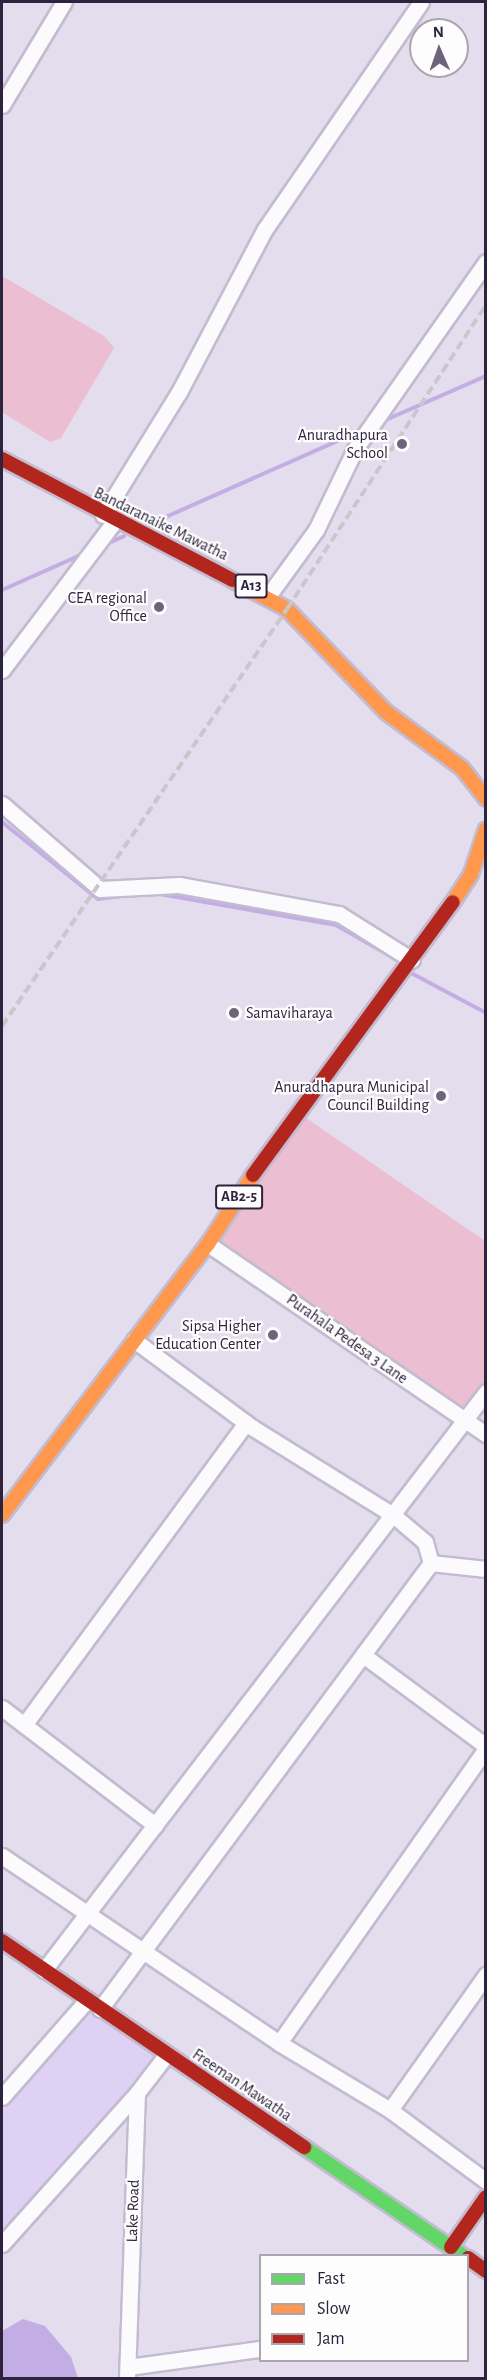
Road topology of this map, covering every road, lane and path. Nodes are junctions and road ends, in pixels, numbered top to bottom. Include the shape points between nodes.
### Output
1 (64, 2) edge
2 (421, 2) edge
3 (2, 105) edge
4 (486, 262) edge
5 (2, 459) edge
6 (108, 518) junction
7 (267, 596) junction
8 (2, 670) edge
9 (462, 768) junction
10 (486, 770) edge
11 (486, 799) edge
12 (2, 804) edge
13 (486, 829) edge
14 (486, 863) edge
15 (471, 874) junction
16 (412, 960) junction
17 (208, 1244) junction
18 (134, 1340) junction
19 (486, 1392) edge
20 (465, 1420) junction
21 (246, 1423) junction
22 (486, 1434) edge
23 (2, 1515) edge
24 (393, 1515) junction
25 (431, 1563) junction
26 (486, 1569) edge
27 (363, 1655) junction
28 (2, 1708) edge
29 (24, 1725) junction
30 (486, 1748) edge
31 (155, 1826) junction
32 (2, 1856) edge
33 (87, 1914) junction
34 (2, 1941) edge
35 (143, 1951) junction
36 (44, 1970) junction
37 (486, 1975) edge
38 (94, 2004) junction
39 (279, 2043) junction
40 (167, 2054) junction
41 (137, 2093) junction
42 (2, 2097) edge
43 (390, 2110) junction
44 (486, 2181) edge
45 (486, 2197) edge
46 (2, 2244) edge
47 (454, 2253) edge
48 (469, 2259) edge
49 (486, 2271) edge
50 (259, 2349) edge
51 (127, 2373) edge

1 - 3 street
2 - 6 street via 265,229
4 - 7 street via 356,449 316,530
5 - 6 main road, Bandaranaike Mawatha / A13
6 - 7 main road, Bandaranaike Mawatha / A13
6 - 8 street
7 - 9 main road, Bandaranaike Mawatha / A13 via 305,624 386,712
9 - 10 main road
9 - 11 main road, Bandaranaike Mawatha / A13
12 - 16 street via 100,889 179,885 339,914
13 - 15 main road, AB2-5
14 - 15 main road, AB2-5
15 - 16 main road, AB2-5
16 - 17 main road, AB2-5 via 296,1111
17 - 18 main road, AB2-5
17 - 20 street, Purahala Pedesa 3 Lane
18 - 21 street
18 - 23 main road, AB2-5
19 - 20 street
20 - 22 street, Purahala Pedesa 3 Lane
20 - 24 street
21 - 24 street
21 - 29 street
24 - 25 street via 425,1542
24 - 31 street
25 - 26 street
25 - 27 street
27 - 30 street
27 - 35 street
28 - 29 street
29 - 31 street
30 - 39 street
31 - 33 street
32 - 33 street
33 - 35 street
33 - 36 street
34 - 36 main road, Freeman Mawatha
35 - 38 street
35 - 39 street
36 - 38 main road, Freeman Mawatha
37 - 43 street
38 - 40 main road, Freeman Mawatha
38 - 42 street
39 - 43 street
40 - 41 street
40 - 47 main road, Freeman Mawatha
41 - 46 street
41 - 51 street, Lake Road
43 - 44 street
45 - 47 main road
48 - 49 main road
50 - 51 street

